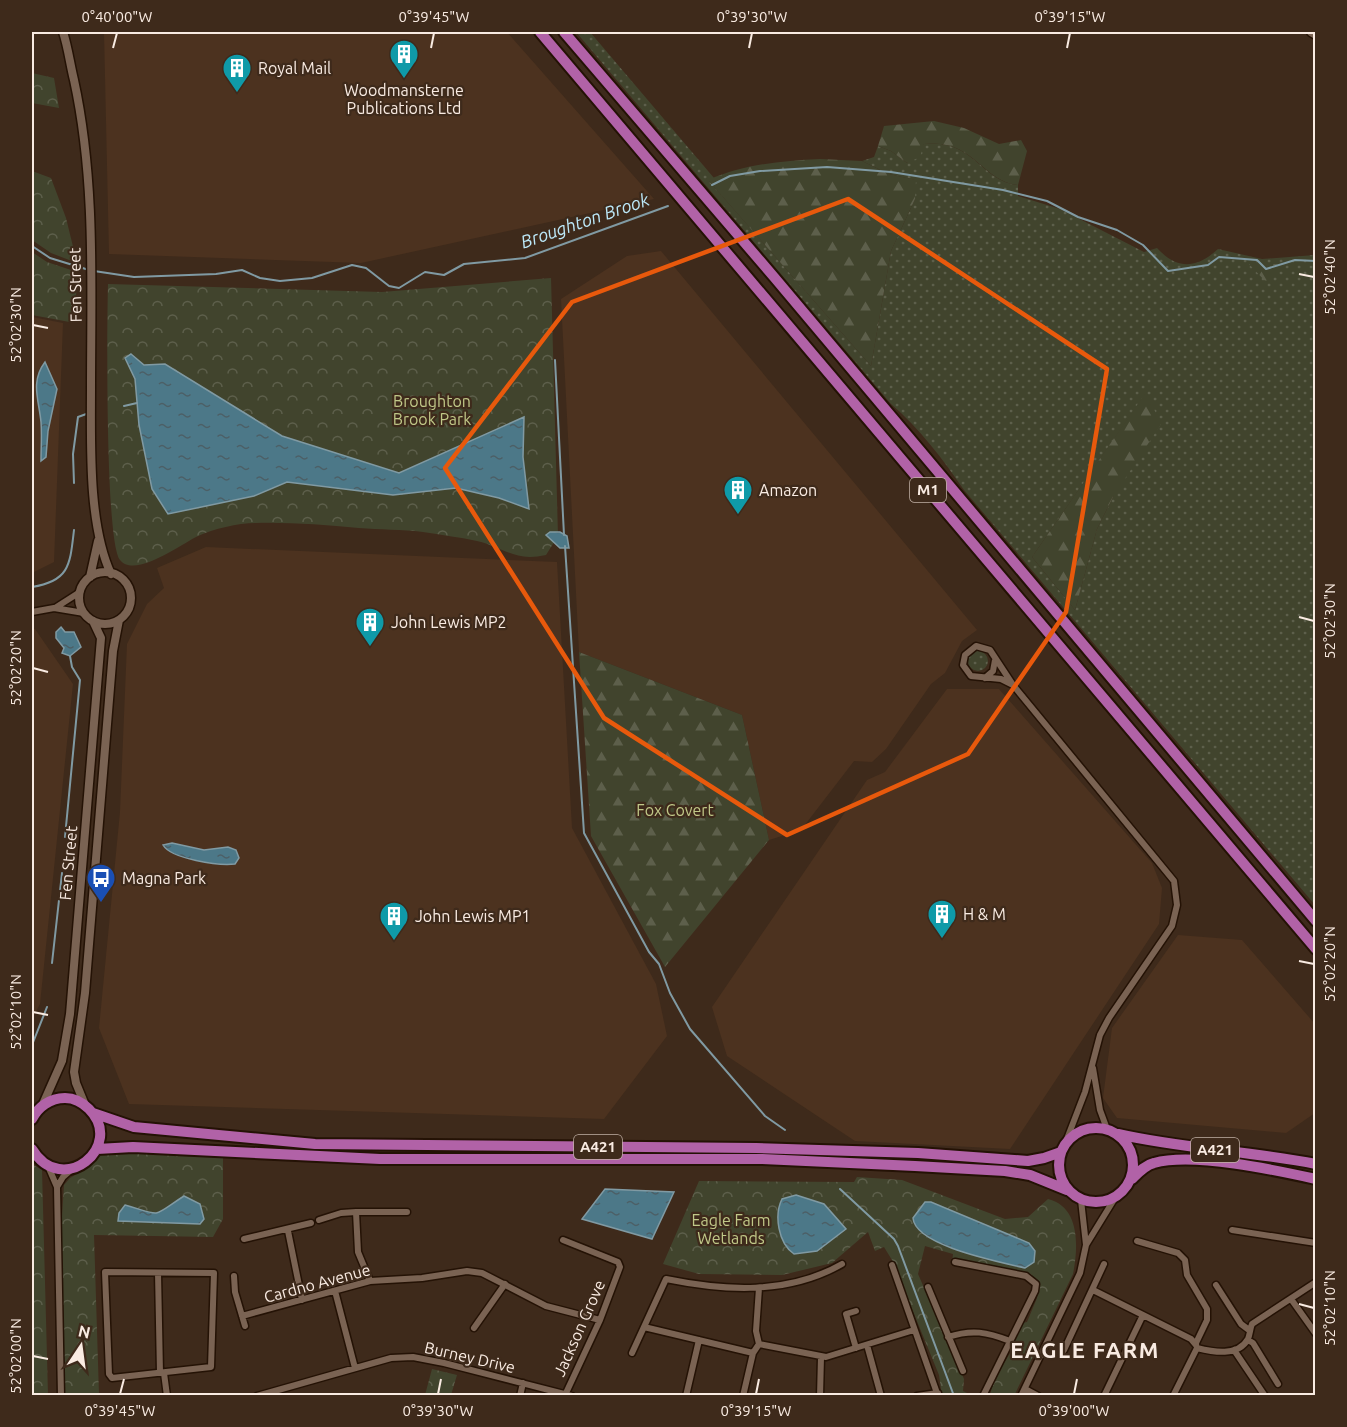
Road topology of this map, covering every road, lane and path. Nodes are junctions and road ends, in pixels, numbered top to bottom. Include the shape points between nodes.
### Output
1 (63, 32) edge
2 (540, 32) edge
3 (564, 32) edge
4 (1311, 32) edge
5 (1316, 35) edge
6 (98, 541) junction
7 (111, 574) junction
8 (90, 577) junction
9 (80, 592) junction
10 (54, 608) junction
11 (32, 612) edge
12 (84, 613) junction
13 (119, 620) junction
14 (93, 621) junction
15 (995, 660) junction
16 (985, 678) junction
17 (1013, 685) junction
18 (1316, 921) edge
19 (1316, 949) edge
20 (1092, 1067) junction
21 (43, 1104) junction
22 (89, 1109) junction
23 (32, 1119) edge
24 (1111, 1131) junction
25 (101, 1148) junction
26 (1063, 1148) junction
27 (33, 1154) edge
28 (1316, 1164) edge
29 (48, 1166) junction
30 (73, 1169) junction
31 (1316, 1179) edge
32 (1130, 1180) junction
33 (57, 1187) junction
34 (1067, 1190) junction
35 (1115, 1198) junction
36 (1081, 1200) junction
37 (356, 1212) junction
38 (407, 1212) dead end
39 (319, 1220) dead end
40 (310, 1223) dead end
41 (1232, 1230) dead end
42 (288, 1231) junction
43 (244, 1239) dead end
44 (563, 1240) dead end
45 (1137, 1240) dead end
46 (1316, 1243) edge
47 (1086, 1245) junction
48 (955, 1262) dead end
49 (1104, 1263) dead end
50 (842, 1264) dead end
51 (892, 1265) dead end
52 (158, 1273) junction
53 (234, 1276) dead end
54 (370, 1281) junction
55 (1316, 1282) edge
56 (505, 1284) junction
57 (1216, 1285) dead end
58 (759, 1287) junction
59 (928, 1287) dead end
60 (1093, 1290) junction
61 (335, 1291) junction
62 (1291, 1299) junction
63 (302, 1300) junction
64 (856, 1311) dead end
65 (1143, 1315) junction
66 (242, 1316) junction
67 (600, 1320) junction
68 (245, 1326) dead end
69 (644, 1327) junction
70 (474, 1328) dead end
71 (914, 1330) junction
72 (1249, 1330) junction
73 (1316, 1334) edge
74 (948, 1337) junction
75 (699, 1340) junction
76 (1248, 1340) junction
77 (1010, 1341) junction
78 (759, 1344) junction
79 (867, 1345) junction
80 (1197, 1346) junction
81 (856, 1348) junction
82 (1065, 1350) dead end
83 (1234, 1350) junction
84 (633, 1353) dead end
85 (753, 1353) junction
86 (821, 1357) junction
87 (355, 1368) junction
88 (963, 1371) dead end
89 (162, 1373) junction
90 (523, 1383) junction
91 (1278, 1384) dead end
92 (279, 1392) edge
93 (1023, 1392) edge
94 (569, 1394) edge
95 (938, 1394) edge
96 (61, 1395) edge
97 (167, 1395) edge
98 (257, 1395) edge
99 (520, 1395) edge
100 (686, 1395) edge
101 (743, 1395) edge
102 (820, 1395) edge
103 (881, 1395) edge
104 (916, 1395) edge
105 (983, 1395) edge
106 (1038, 1395) edge
107 (1104, 1395) edge
108 (1174, 1395) edge
109 (1263, 1395) edge

1 - 6 street, Fen Street via 82,116 89,194 91,413
2 - 19 highway, M1
3 - 18 highway, M1
4 - 5 street
6 - 7 street, Fen Street
6 - 8 street, Fen Street
7 - 8 street
7 - 13 street via 126,584 130,596 128,610
8 - 9 street
9 - 10 street
9 - 12 street
10 - 11 street
10 - 12 street
12 - 14 street
13 - 14 street
13 - 22 street, Fen Street via 112,662 85,993 74,1072 75,1083
14 - 21 street, Fen Street via 101,638 74,974 62,1061
15 - 16 street via 993,671
15 - 16 street via 990,650 982,646 971,648 965,655 963,665 967,673
15 - 17 street
16 - 17 street
17 - 20 street via 1174,881 1177,905 1172,926 1109,1018
20 - 24 street via 1100,1110
20 - 26 street
21 - 22 highway, A421 via 64,1098
21 - 23 highway
22 - 25 highway via 99,1131
22 - 26 highway, A421 via 134,1127 315,1144 756,1148 1028,1161
24 - 26 highway via 1084,1130
24 - 28 highway, A421 via 1184,1147
24 - 32 highway via 1129,1148 1133,1158
25 - 30 highway
25 - 34 highway, A421 via 380,1159 762,1159 1005,1171 1030,1175
26 - 34 highway via 1059,1172
27 - 29 highway
29 - 30 highway
29 - 33 street
30 - 33 street
31 - 32 highway, A421 via 1264,1168 1174,1160 1152,1163
32 - 35 highway
33 - 96 street
34 - 36 highway
35 - 36 highway via 1104,1202
35 - 47 street
36 - 47 street
37 - 38 street
37 - 39 street
37 - 54 street via 358,1252
40 - 42 street
41 - 46 street
42 - 43 street
42 - 63 street
44 - 67 street, Jackson Grove via 618,1262 620,1267
45 - 80 street via 1178,1253 1185,1260 1187,1275 1207,1309
47 - 93 street via 1080,1273
48 - 77 street via 1026,1276 1036,1284
49 - 60 street
50 - 58 street via 804,1281
51 - 71 street
52 - 89 street
52 - 89 street via 214,1273 211,1367
52 - 89 street via 105,1272 109,1374 112,1378
53 - 66 street
54 - 56 street, Cardno Avenue via 467,1271
54 - 61 street, Cardno Avenue
55 - 62 street
56 - 67 street, Cardno Avenue via 546,1306
56 - 70 street
57 - 72 street
58 - 69 street via 728,1289 666,1280
58 - 78 street
59 - 74 street
60 - 65 street
60 - 82 street
61 - 63 street, Cardno Avenue
61 - 87 street
62 - 72 street via 1252,1324
62 - 73 street
63 - 66 street, Cardno Avenue
64 - 81 street via 846,1314
65 - 80 street
65 - 107 street
66 - 68 street
67 - 94 street, Jackson Grove
69 - 75 street
69 - 84 street
71 - 79 street
71 - 95 street
72 - 76 street
74 - 77 street via 965,1331 986,1331
74 - 88 street
75 - 85 street
75 - 100 street
76 - 83 street
76 - 91 street
77 - 105 street
78 - 85 street
78 - 86 street
79 - 81 street
79 - 103 street
80 - 83 street via 1219,1353
80 - 108 street
81 - 86 street
83 - 109 street
85 - 101 street
86 - 102 street
87 - 90 street, Burney Drive via 391,1358 413,1357
87 - 92 street, Burney Drive
89 - 97 street
90 - 94 street, Burney Drive
90 - 99 street
92 - 98 street, Burney Drive
93 - 106 street
95 - 104 street

